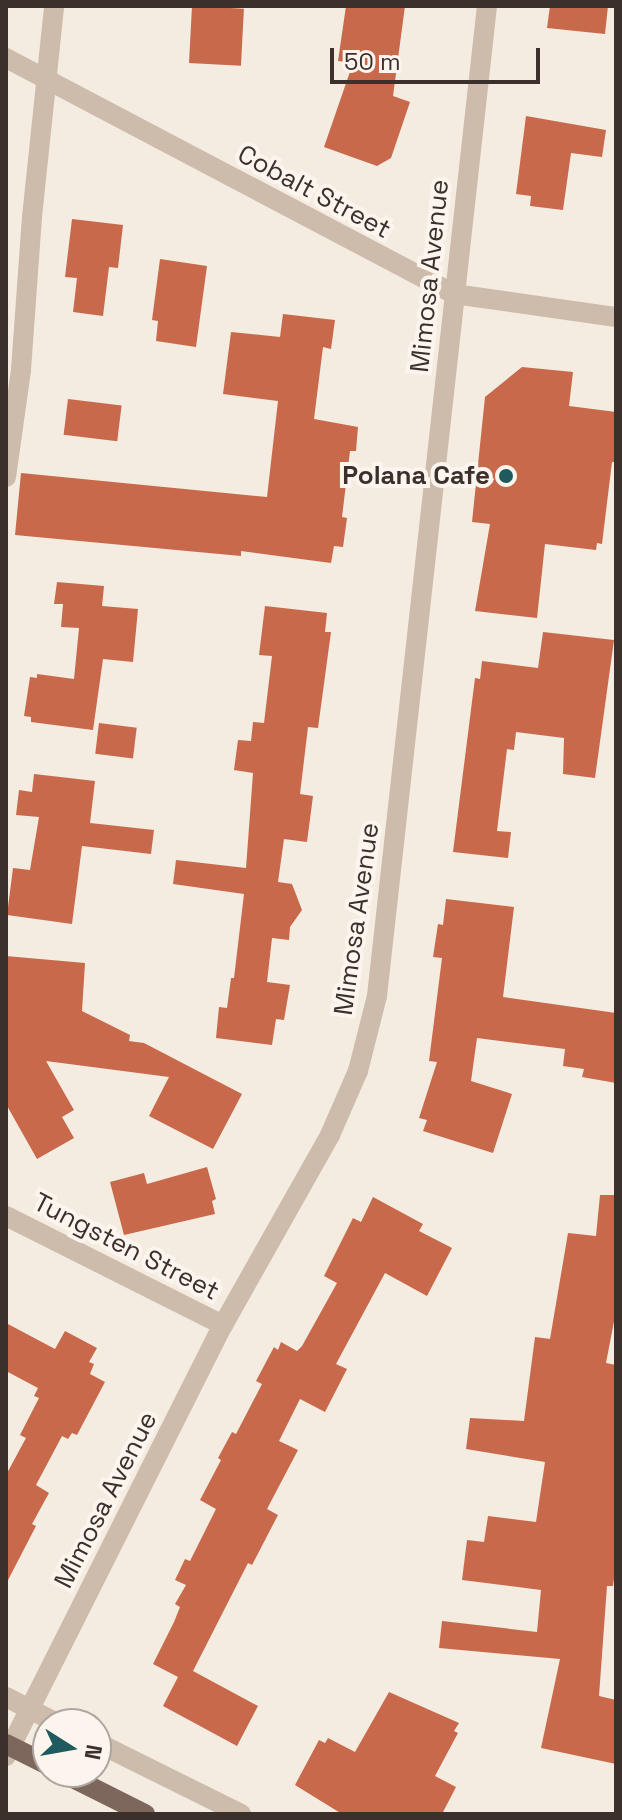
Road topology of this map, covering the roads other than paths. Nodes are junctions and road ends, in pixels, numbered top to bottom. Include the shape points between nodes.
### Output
1 (54, 6) edge
2 (487, 6) edge
3 (6, 58) edge
4 (47, 81) junction
5 (454, 294) junction
6 (616, 317) edge
7 (6, 477) edge
8 (6, 1216) edge
9 (223, 1325) junction
10 (6, 1697) edge
11 (30, 1710) junction
12 (8, 1749) edge
13 (112, 1750) edge
14 (32, 1759) edge
15 (93, 1788) edge
16 (145, 1814) edge
17 (241, 1814) edge

1 - 4 street
2 - 5 street, Mimosa Avenue
3 - 4 street, Cobalt Street
4 - 5 street, Cobalt Street
4 - 7 street
5 - 6 street, Cobalt Street
5 - 9 street, Mimosa Avenue via 377,996 358,1071 330,1135
8 - 9 street, Tungsten Street
9 - 11 street, Mimosa Avenue
10 - 11 street
11 - 12 street, Mimosa Avenue
12 - 14 main road
13 - 17 street
15 - 16 main road

